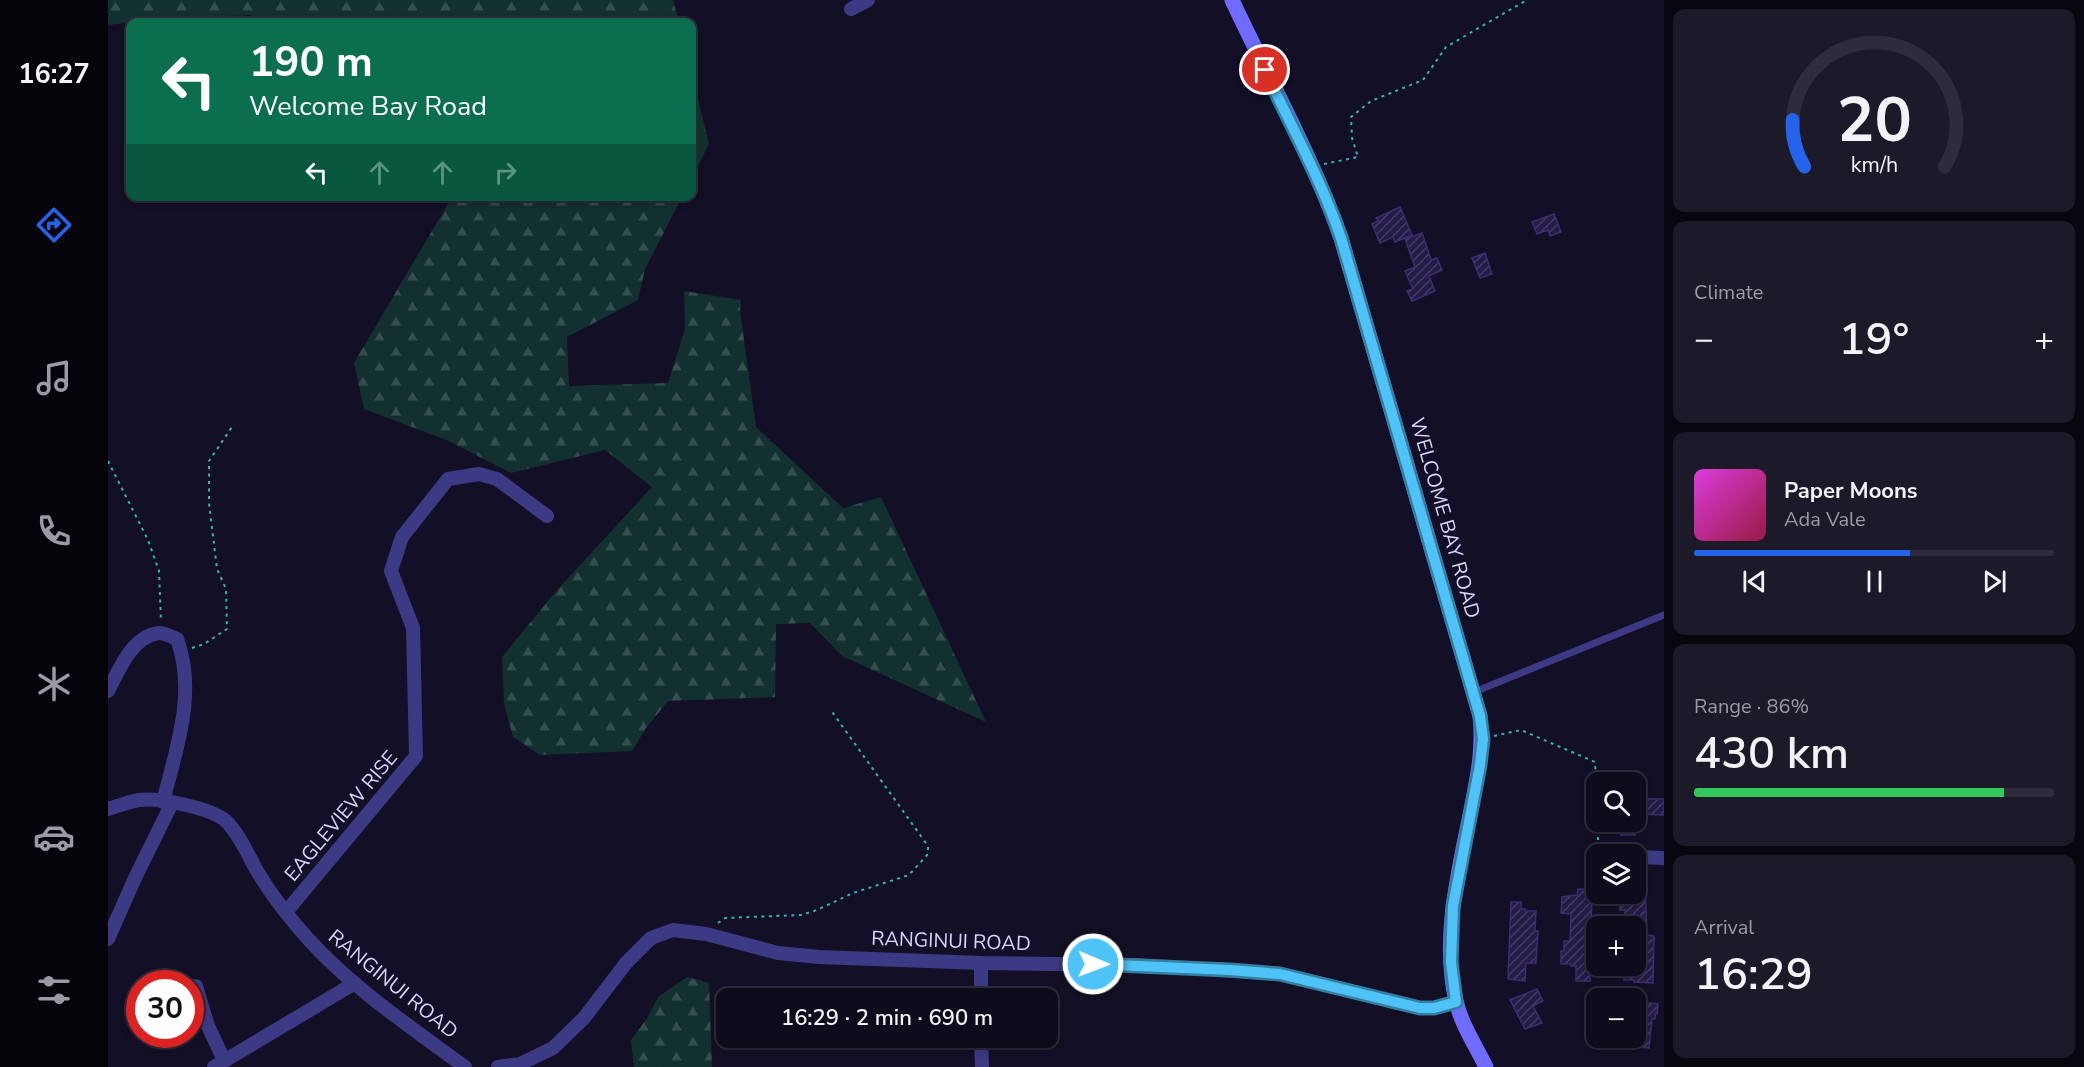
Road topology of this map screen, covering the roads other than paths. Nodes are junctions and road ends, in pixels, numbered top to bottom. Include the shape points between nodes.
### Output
1 (868, 0) edge
2 (1232, 0) edge
3 (851, 9) dead end
4 (547, 516) dead end
5 (1664, 615) edge
6 (108, 691) edge
7 (1474, 692) junction
8 (168, 802) junction
9 (108, 809) edge
10 (1646, 857) edge
11 (1664, 858) edge
12 (286, 912) junction
13 (108, 939) edge
14 (981, 963) junction
15 (355, 983) junction
16 (981, 988) edge
17 (1456, 1002) junction
18 (204, 1013) edge
19 (981, 1048) edge
20 (219, 1064) edge
21 (465, 1067) edge
22 (498, 1067) edge
23 (981, 1067) edge
24 (1486, 1067) edge

1 - 3 street
2 - 7 main road, WELCOME BAY ROAD via 1328,200
4 - 12 street, EAGLEVIEW RISE via 497,479 479,474 448,479 402,537 391,571 413,628 416,756
5 - 7 lane
6 - 8 street via 126,657 144,637 161,633 177,639 186,676
7 - 17 main road, WELCOME BAY ROAD via 1483,739 1453,906 1451,962
8 - 9 street, RANGINUI ROAD via 141,800
8 - 12 street, RANGINUI ROAD via 202,808 226,821
8 - 13 street
10 - 11 street
12 - 15 street, RANGINUI ROAD
14 - 16 street
14 - 17 street, RANGINUI ROAD via 1138,965 1280,974 1420,1008
14 - 22 street, RANGINUI ROAD via 778,953 706,934 673,930 651,938 626,963 584,1018 553,1048 520,1064
15 - 20 street
15 - 21 street, RANGINUI ROAD
17 - 24 main road, WELCOME BAY ROAD
18 - 20 street
19 - 23 street

